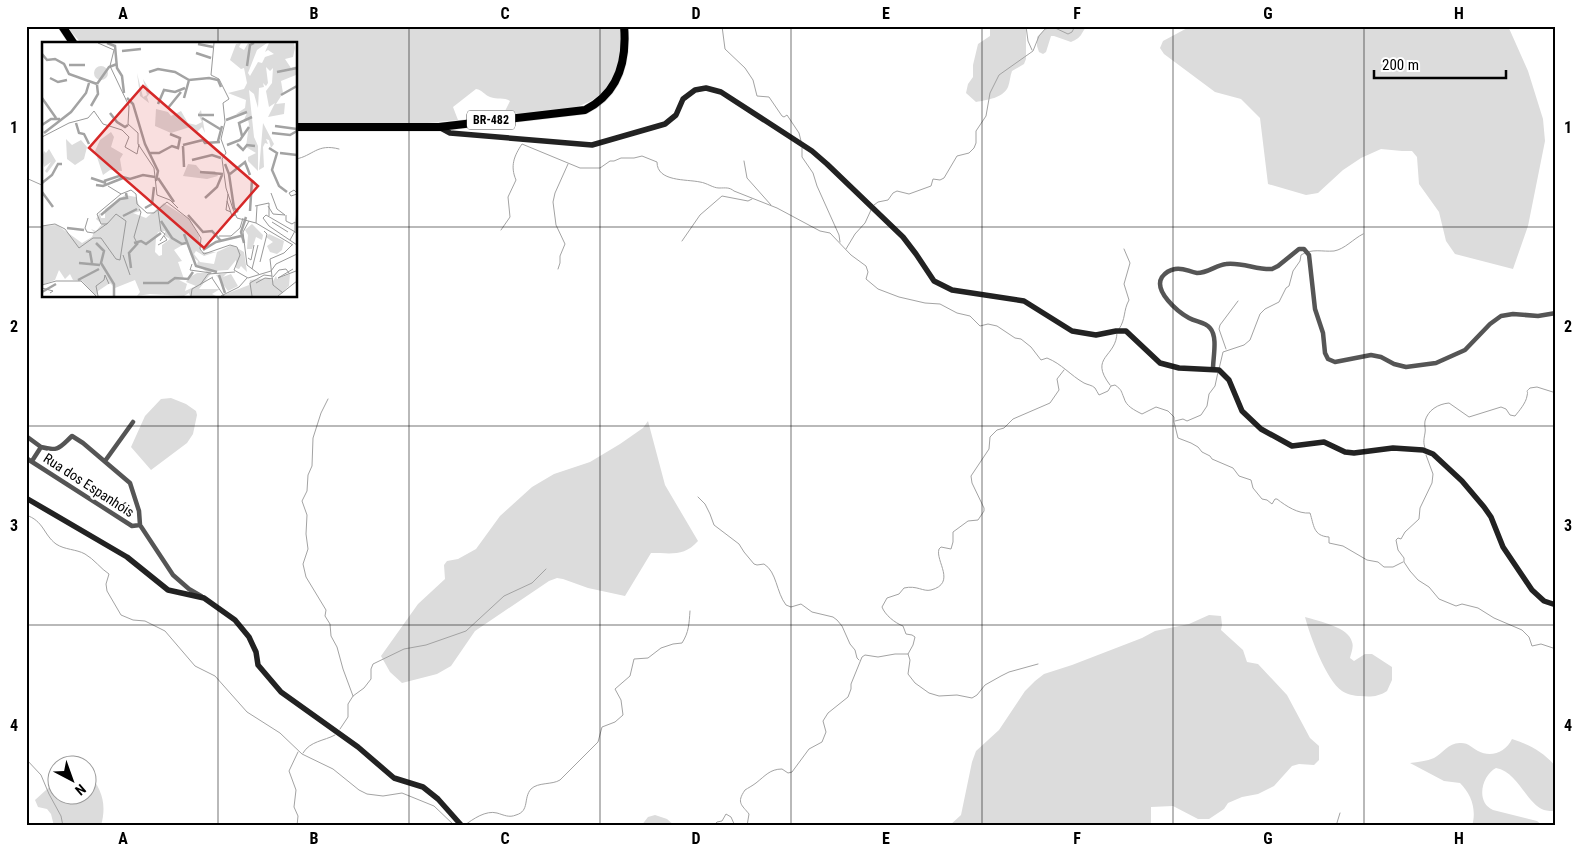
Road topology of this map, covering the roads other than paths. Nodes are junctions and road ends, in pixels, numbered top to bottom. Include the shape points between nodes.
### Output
1 (62, 26) edge
2 (624, 26) edge
3 (73, 42) edge
4 (298, 127) edge
5 (439, 127) junction
6 (1556, 314) edge
7 (1213, 369) junction
8 (133, 422) dead end
9 (26, 436) edge
10 (41, 447) junction
11 (26, 458) edge
12 (32, 461) junction
13 (105, 461) junction
14 (26, 498) edge
15 (140, 525) junction
16 (204, 598) junction
17 (1556, 606) edge
18 (462, 826) edge

1 - 3 highway
2 - 5 highway, BR-482 via 625,50 621,73 610,92 593,106 577,111
4 - 5 highway, BR-482
5 - 7 street via 450,133 592,145 665,124 676,115 683,99 695,90 706,88 721,92 812,151 903,237 934,281 952,290 1024,302 1072,331 1096,335 1126,331 1160,363 1179,368
6 - 7 street via 1501,316 1465,350 1436,363 1406,368 1371,355 1335,362 1325,353 1308,255 1304,249 1299,249 1272,269 1226,264 1200,272 1169,271 1162,277 1160,289 1182,313 1211,329 1214,337
7 - 17 street via 1219,370 1229,380 1242,411 1261,429 1292,446 1324,442 1354,453 1392,448 1423,450 1433,454 1462,480 1484,507 1503,547 1532,590
8 - 13 street
9 - 10 street
10 - 12 street
10 - 13 street via 56,449 65,445 72,436
11 - 12 street, Rua dos Espanhóis
12 - 15 street, Rua dos Espanhóis via 132,526
13 - 15 street via 130,483
14 - 16 street via 127,558 168,590
15 - 16 street via 173,575
16 - 18 street via 235,620 249,637 258,665 282,692 358,747 394,778 423,787

